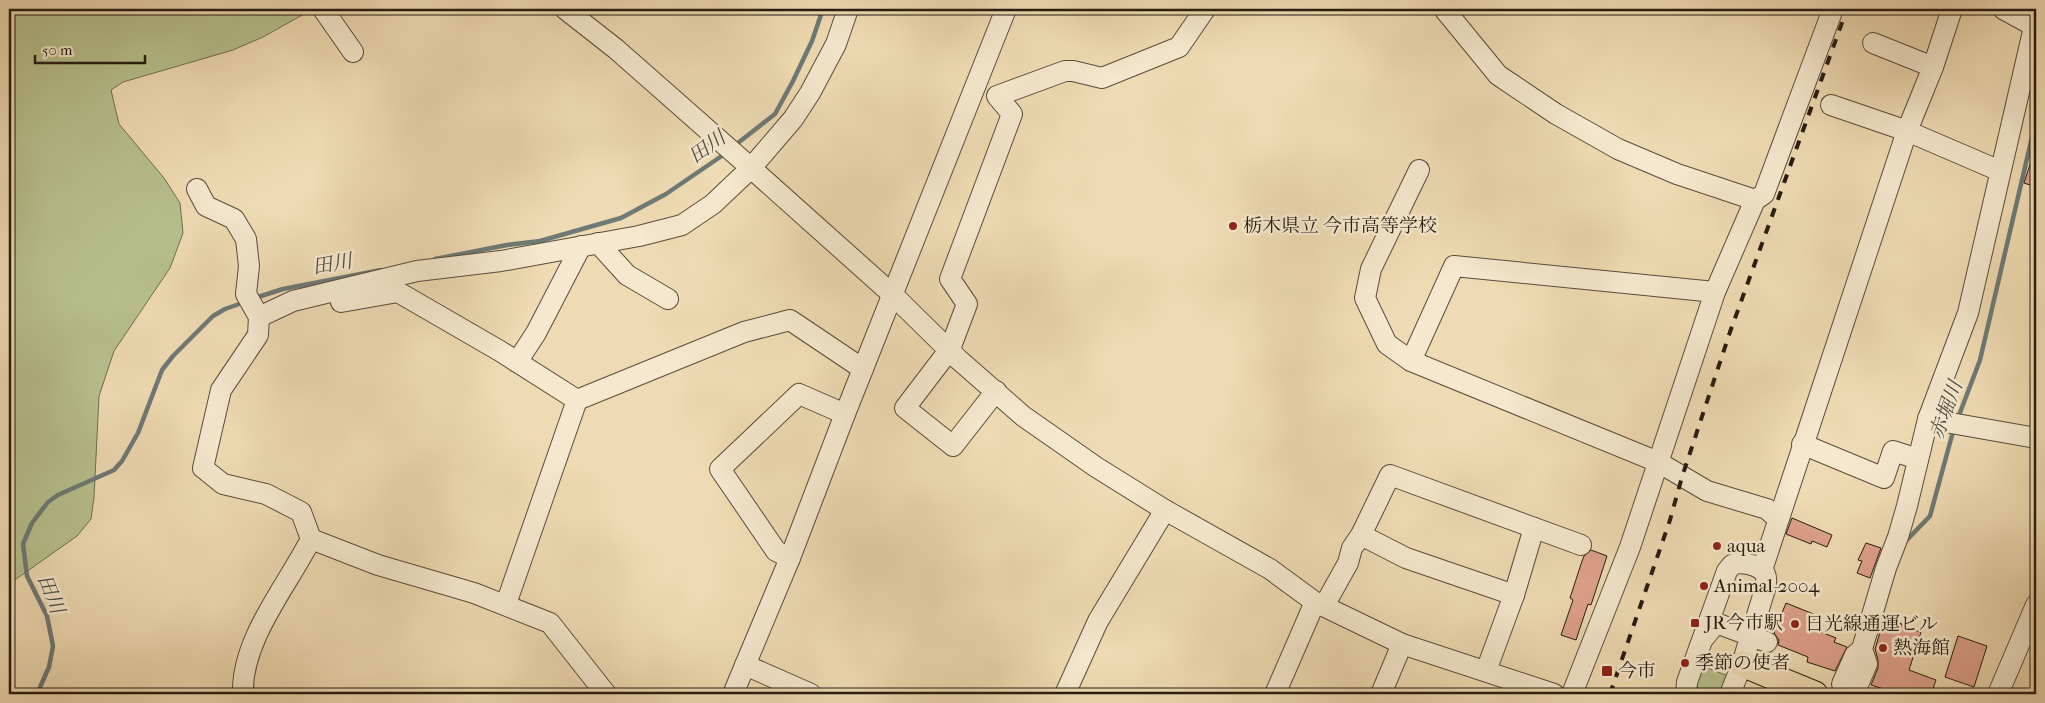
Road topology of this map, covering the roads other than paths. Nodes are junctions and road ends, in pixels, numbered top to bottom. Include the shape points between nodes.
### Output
1 (323, 9) edge
2 (566, 9) edge
3 (848, 9) edge
4 (1006, 9) edge
5 (1204, 9) edge
6 (1444, 9) edge
7 (1952, 9) edge
8 (2003, 9) edge
9 (1827, 12) edge
10 (2035, 27) edge
11 (1873, 42) dead end
12 (353, 52) dead end
13 (1933, 67) junction
14 (1831, 105) dead end
15 (1907, 131) junction
16 (751, 168) junction
17 (1419, 170) dead end
18 (2000, 171) junction
19 (197, 189) dead end
20 (1755, 200) junction
21 (590, 244) junction
22 (1715, 292) junction
23 (893, 295) junction
24 (668, 299) dead end
25 (259, 320) junction
26 (950, 349) junction
27 (1410, 361) junction
28 (517, 362) junction
29 (863, 368) junction
30 (996, 391) junction
31 (577, 400) junction
32 (845, 414) junction
33 (1928, 419) junction
34 (2036, 438) edge
35 (1802, 444) junction
36 (1918, 459) junction
37 (1658, 462) junction
38 (1166, 510) junction
39 (1778, 519) junction
40 (1534, 528) junction
41 (1361, 535) junction
42 (311, 539) junction
43 (1581, 545) dead end
44 (790, 558) junction
45 (1762, 570) junction
46 (1514, 595) junction
47 (506, 604) junction
48 (1320, 604) junction
49 (2036, 605) edge
50 (1696, 616) dead end
51 (1716, 623) junction
52 (1758, 639) junction
53 (1702, 640) junction
54 (1402, 644) junction
55 (1742, 664) junction
56 (745, 665) junction
57 (1702, 665) dead end
58 (1486, 671) junction
59 (1503, 686) edge
60 (1848, 689) edge
61 (1801, 692) edge
62 (243, 694) edge
63 (606, 694) edge
64 (733, 694) edge
65 (811, 694) edge
66 (1064, 694) edge
67 (1275, 694) edge
68 (1381, 694) edge
69 (1554, 694) edge
70 (1572, 694) edge
71 (1686, 694) edge
72 (1730, 694) edge
73 (1998, 694) edge

1 - 12 street
2 - 16 street
3 - 16 street via 836,44 810,93 793,119
4 - 23 street
5 - 26 street via 1179,47 1102,78 1065,71 997,96 1012,114 950,279 967,304
6 - 20 street via 1498,76 1556,114 1627,152 1677,174
7 - 13 street
8 - 10 street
9 - 20 street via 1764,194
10 - 18 street
11 - 13 street
13 - 15 street
14 - 15 street
15 - 18 street
15 - 35 street
16 - 21 street via 713,204 682,225
16 - 23 street
17 - 27 street via 1371,269 1365,298 1387,344
18 - 33 street via 1968,314
19 - 25 street via 206,206 234,219 246,239 246,294
20 - 22 street
21 - 24 street via 627,275
21 - 25 street via 501,261 408,273 293,301
21 - 28 street
22 - 27 street via 1454,266
22 - 37 street
23 - 26 street
23 - 29 street
25 - 28 street via 398,292
25 - 42 street via 258,335 221,390 203,468 222,484 266,494 301,512
26 - 30 street
26 - 30 street via 905,408 953,446
27 - 37 street
28 - 31 street
29 - 31 street via 790,320 744,332
29 - 32 street
30 - 38 street via 1031,422
31 - 47 street
32 - 44 street
32 - 44 street via 798,394 720,469 776,551
33 - 34 street
33 - 36 street
35 - 36 street via 1884,478 1893,451
35 - 39 street
36 - 60 street via 1864,654 1854,656
37 - 39 street via 1708,491 1767,509
37 - 70 street via 1630,547
38 - 48 street via 1270,569
38 - 66 street via 1098,621
39 - 45 street
40 - 41 street via 1390,475
40 - 43 street
40 - 46 street
41 - 46 street via 1406,558
41 - 48 street via 1352,548 1348,563
42 - 47 street via 378,564
42 - 62 street via 251,646
44 - 56 street
45 - 52 street via 1766,586
45 - 53 street via 1740,563 1732,565
46 - 58 street
47 - 63 street via 550,623
48 - 54 street
48 - 67 street
49 - 73 street
50 - 53 street
51 - 52 street
51 - 53 street
51 - 57 street
52 - 55 street
53 - 71 street
54 - 58 street
54 - 68 street
55 - 61 main road
55 - 72 street
56 - 64 street
56 - 65 street
58 - 59 street
59 - 69 street

